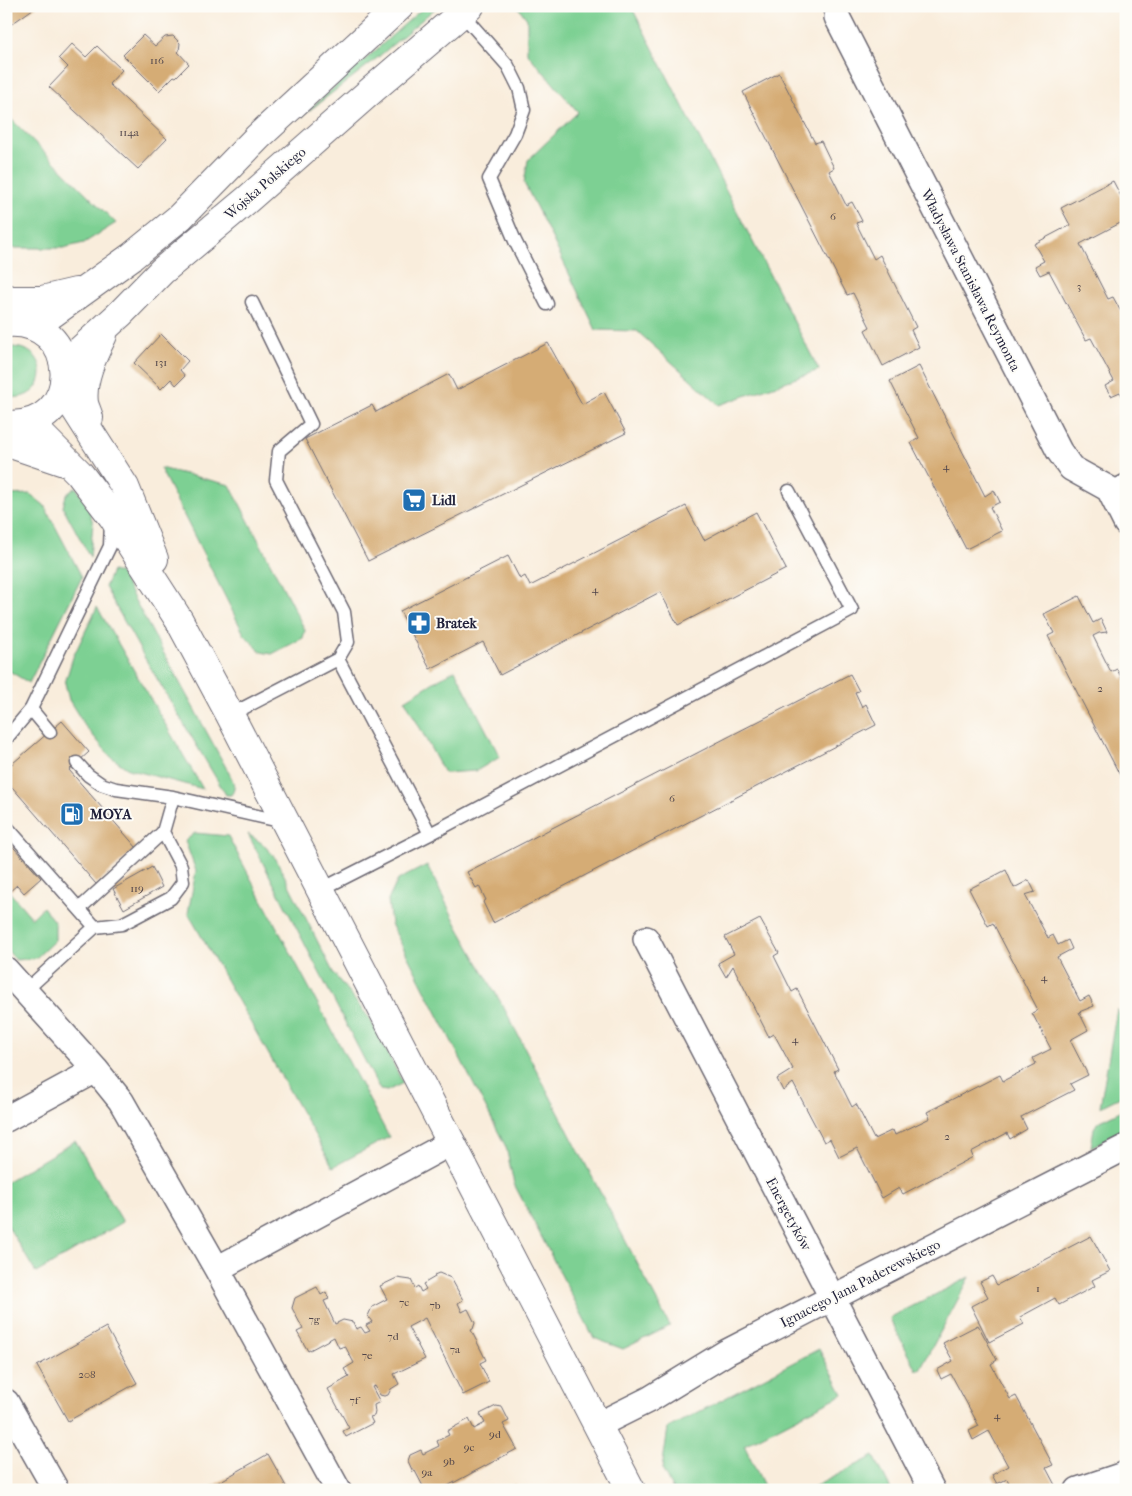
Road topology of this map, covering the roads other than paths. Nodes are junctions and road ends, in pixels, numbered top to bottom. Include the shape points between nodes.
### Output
1 (400, 6) edge
2 (466, 10) edge
3 (837, 17) dead end
4 (85, 290) junction
5 (252, 302) dead end
6 (547, 304) dead end
7 (12, 318) edge
8 (110, 323) junction
9 (64, 374) junction
10 (16, 425) edge
11 (98, 443) junction
12 (6, 445) edge
13 (70, 464) junction
14 (1117, 485) edge
15 (789, 491) dead end
16 (112, 516) junction
17 (1126, 523) edge
18 (178, 620) junction
19 (338, 659) junction
20 (31, 709) junction
21 (230, 715) junction
22 (50, 732) dead end
23 (6, 739) edge
24 (77, 763) dead end
25 (173, 798) junction
26 (284, 822) junction
27 (6, 826) edge
28 (163, 832) junction
29 (430, 834) junction
30 (320, 890) junction
31 (79, 909) junction
32 (95, 927) junction
33 (646, 939) dead end
34 (6, 970) edge
35 (25, 991) junction
36 (96, 1070) junction
37 (6, 1119) edge
38 (452, 1142) junction
39 (1126, 1147) edge
40 (217, 1269) junction
41 (832, 1297) junction
42 (6, 1402) edge
43 (598, 1425) junction
44 (13, 1430) edge
45 (1126, 1474) edge
46 (56, 1490) edge
47 (338, 1490) edge
48 (631, 1490) edge
49 (932, 1490) edge
50 (1078, 1490) edge

1 - 4 street via 258,137 180,217
2 - 6 lane via 508,66 519,88 524,110 515,134 489,179 515,241
2 - 8 street, Wojska Polskiego via 162,271
3 - 14 street, Władysława Stanisława Reymonta via 1059,451 1071,468
4 - 7 street via 49,316
4 - 7 street via 42,300 11,300
5 - 19 lane via 311,424 279,451 276,480 344,612 348,642
7 - 9 street via 48,335 59,349
8 - 9 street, Wojska Polskiego
8 - 11 street via 86,378 84,403
9 - 10 street via 60,397 51,409 40,419
9 - 11 street via 74,407
10 - 13 street via 39,433
11 - 18 street via 124,487
12 - 13 street via 12,444
13 - 16 street
14 - 17 street, Władysława Stanisława Reymonta
15 - 29 lane via 852,610
16 - 18 street
16 - 20 lane via 110,546
18 - 21 street
19 - 21 lane
19 - 29 lane
20 - 22 lane
20 - 23 lane
21 - 26 street
24 - 25 lane via 101,784
25 - 26 lane
25 - 28 lane
26 - 30 street
27 - 31 lane
28 - 31 lane
28 - 32 lane via 181,866 183,882 171,898 122,924
29 - 30 lane
30 - 38 street
31 - 32 lane
32 - 35 lane
33 - 41 street, Energetyków
34 - 35 street
35 - 36 street
36 - 37 street
36 - 40 street via 121,1101
38 - 40 street
38 - 43 street
39 - 41 street, Ignacego Jana Paderewskiego
40 - 47 street
41 - 43 street, Ignacego Jana Paderewskiego
41 - 49 street, Energetyków
42 - 44 street
43 - 48 street
44 - 46 street
45 - 50 street

